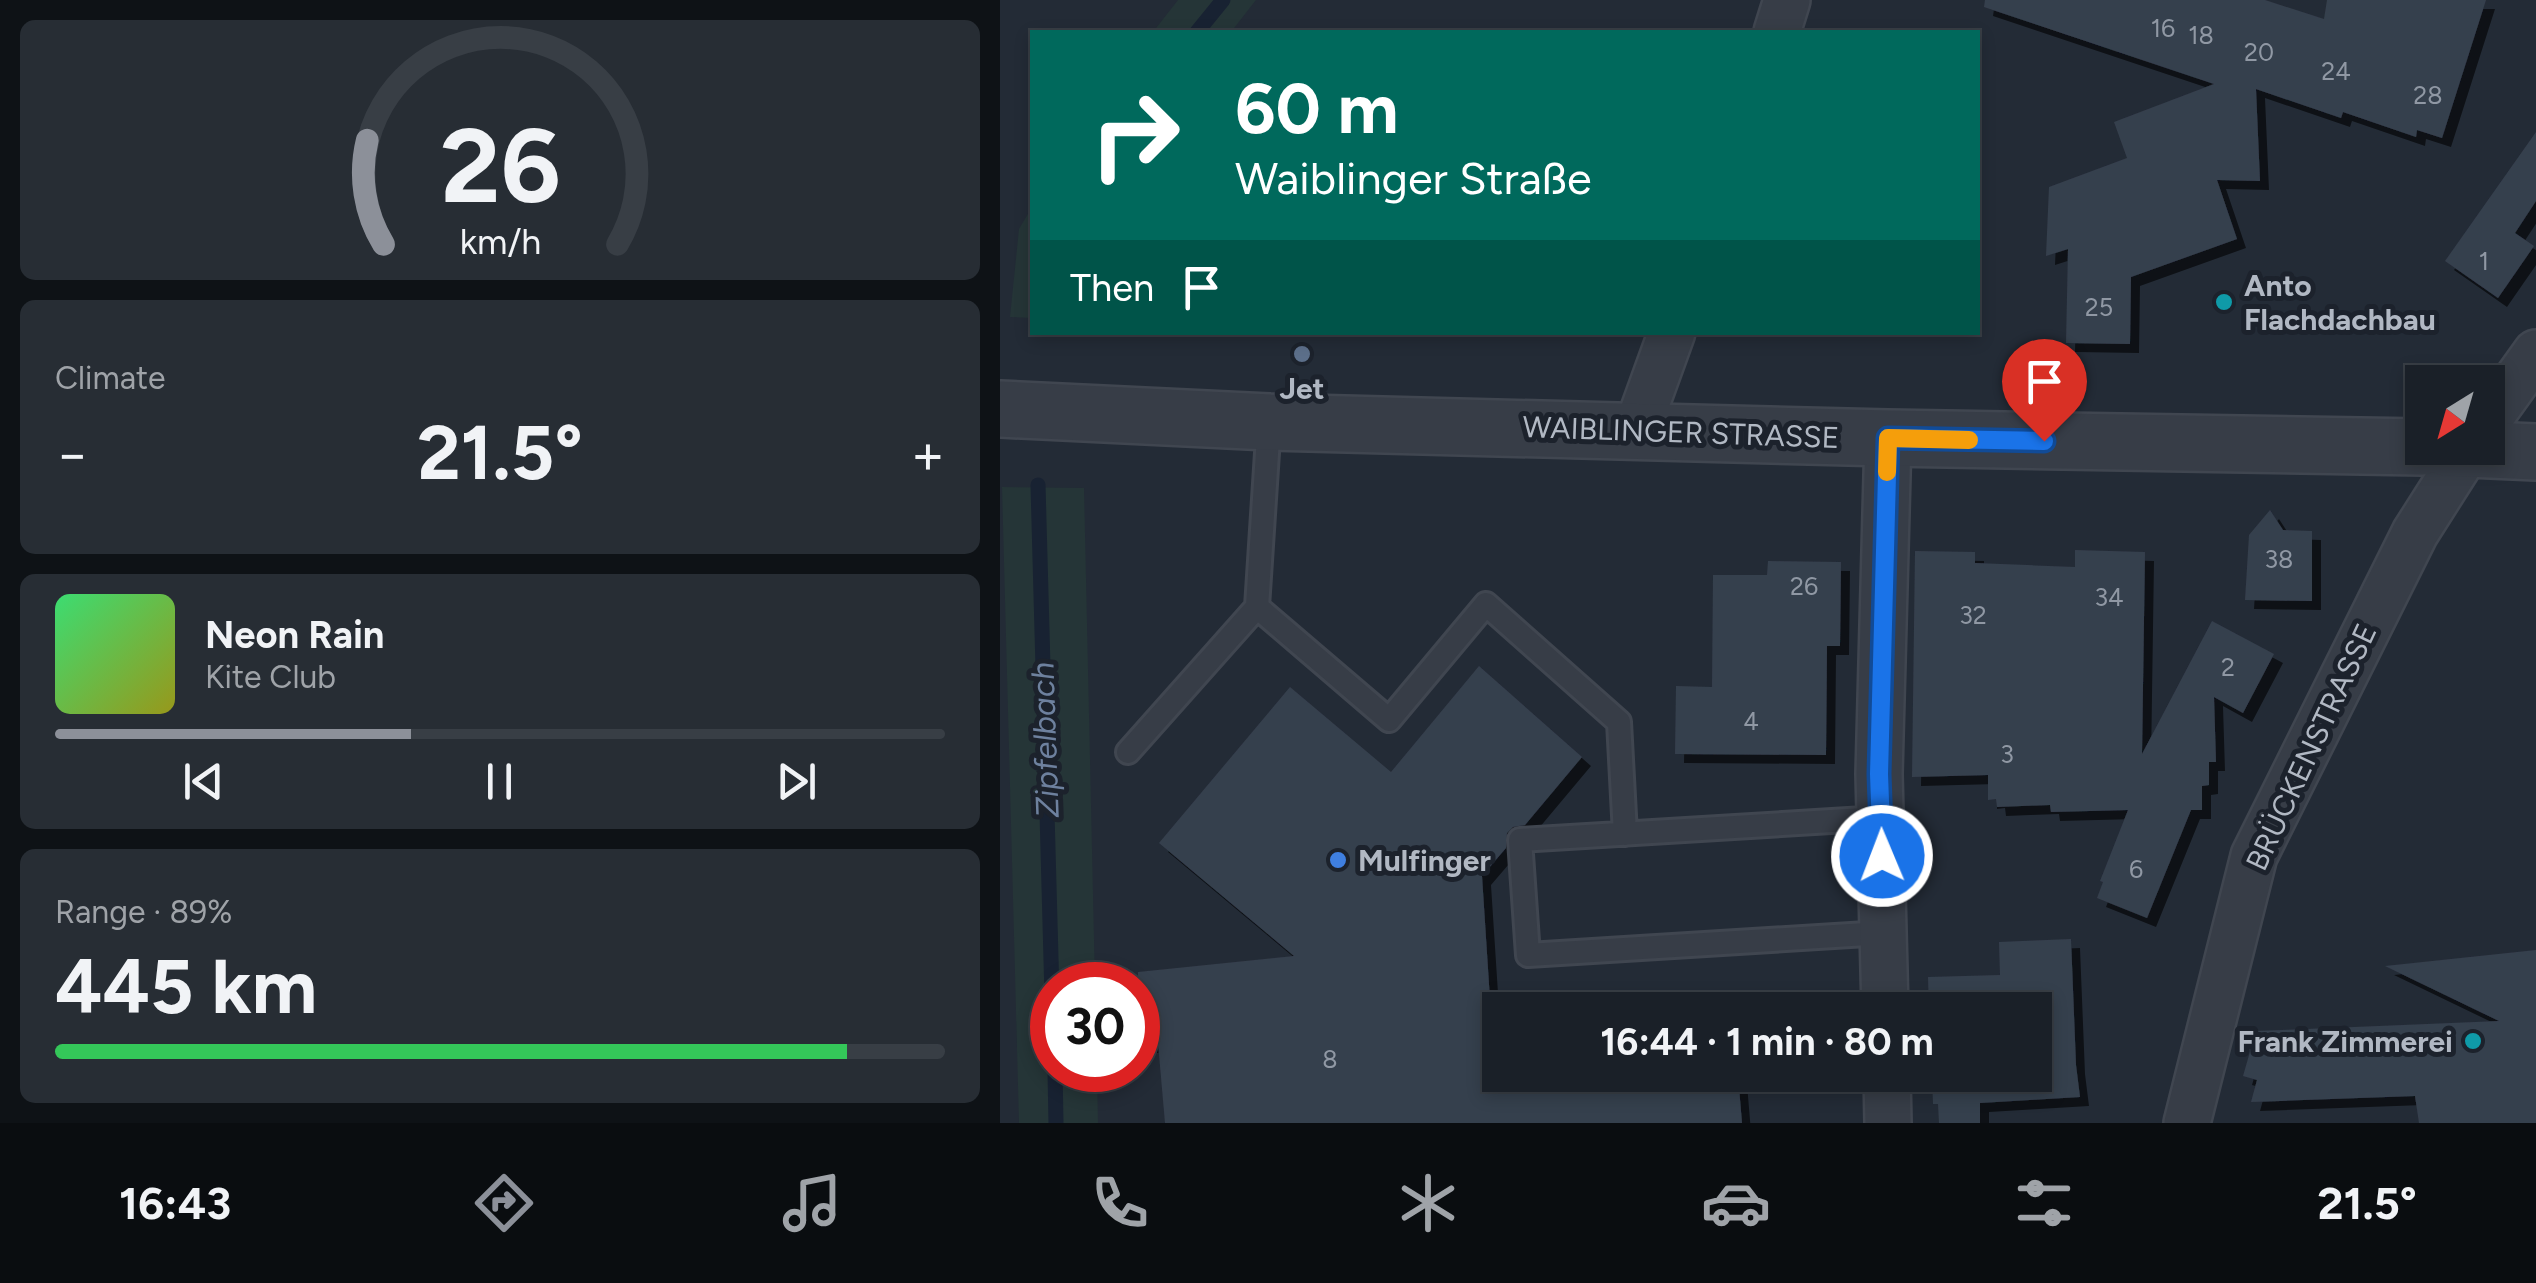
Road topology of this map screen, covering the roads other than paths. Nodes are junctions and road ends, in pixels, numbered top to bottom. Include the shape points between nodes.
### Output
1 (1788, 0) edge
2 (1778, 30) edge
3 (1671, 335) edge
4 (2536, 352) edge
5 (2505, 396) edge
6 (1000, 409) edge
7 (1269, 422) junction
8 (1637, 430) junction
9 (1888, 438) junction
10 (2405, 447) edge
11 (2505, 450) edge
12 (2536, 452) edge
13 (2458, 465) edge
14 (1257, 607) junction
15 (1128, 752) dead end
16 (1881, 818) junction
17 (1626, 834) junction
18 (1883, 933) junction
19 (1885, 992) edge
20 (1887, 1092) edge
21 (1888, 1123) edge
22 (2187, 1123) edge

1 - 2 street
3 - 8 street
4 - 5 street
6 - 7 street, WAIBLINGER STRASSE
7 - 8 street, WAIBLINGER STRASSE
7 - 14 lane
8 - 9 street, WAIBLINGER STRASSE
9 - 10 street, WAIBLINGER STRASSE
9 - 16 street
11 - 12 street
13 - 22 street, BRÜCKENSTRASSE via 2416,533 2254,856
14 - 15 lane
14 - 17 lane via 1389,720 1486,604 1618,722
16 - 17 lane
16 - 18 street
17 - 18 lane via 1520,840 1528,954
18 - 19 street
20 - 21 street

